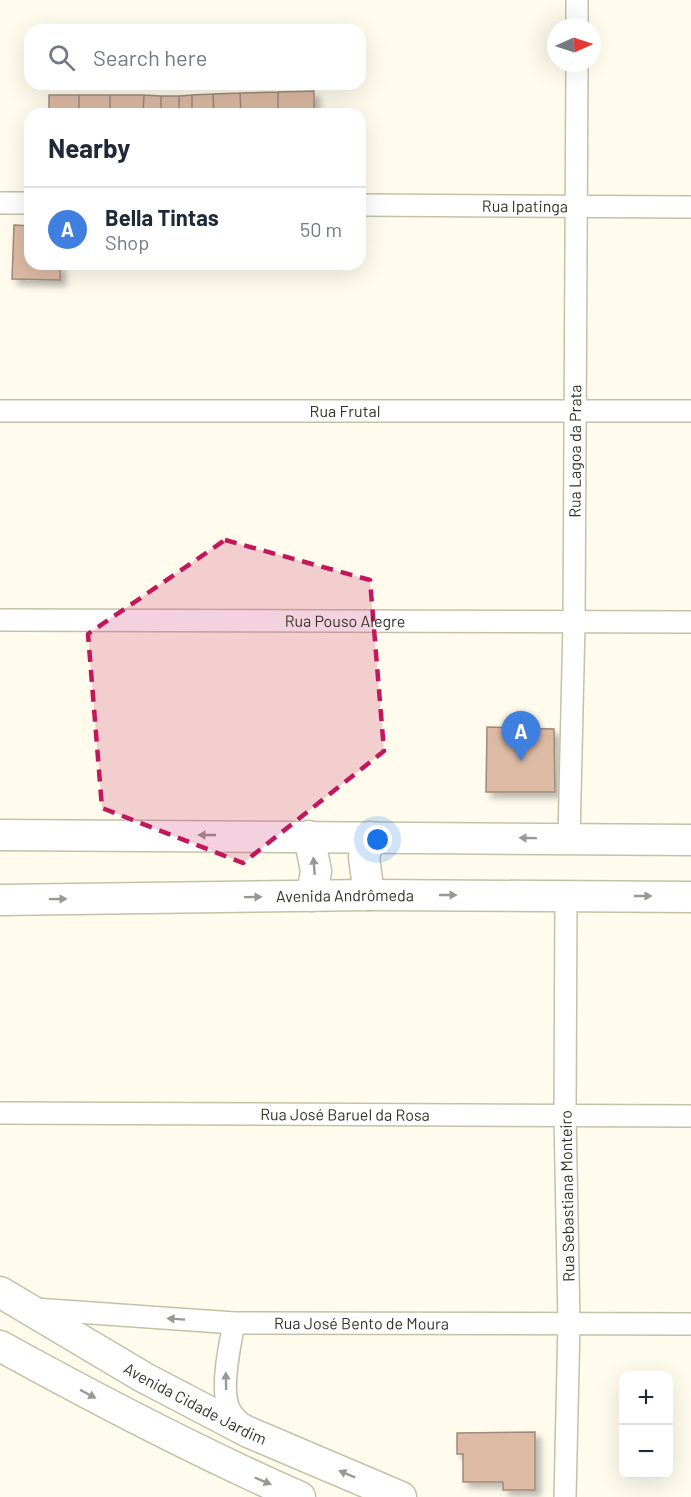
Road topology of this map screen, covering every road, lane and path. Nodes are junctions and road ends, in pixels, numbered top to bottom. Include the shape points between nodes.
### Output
1 (577, 0) edge
2 (577, 18) edge
3 (577, 72) edge
4 (0, 203) edge
5 (24, 203) edge
6 (366, 205) edge
7 (576, 207) junction
8 (691, 207) edge
9 (575, 410) junction
10 (0, 411) edge
11 (691, 411) edge
12 (0, 620) edge
13 (691, 622) edge
14 (574, 623) junction
15 (0, 835) edge
16 (309, 836) junction
17 (370, 837) junction
18 (569, 839) junction
19 (691, 840) edge
20 (369, 895) junction
21 (312, 896) junction
22 (566, 896) junction
23 (691, 897) edge
24 (0, 900) edge
25 (0, 1113) edge
26 (565, 1115) junction
27 (691, 1116) edge
28 (0, 1292) edge
29 (31, 1309) junction
30 (234, 1323) junction
31 (569, 1323) junction
32 (691, 1324) edge
33 (67, 1330) junction
34 (0, 1346) edge
35 (44, 1371) junction
36 (144, 1377) junction
37 (126, 1414) junction
38 (248, 1432) junction
39 (300, 1497) edge
40 (401, 1497) edge
41 (565, 1497) edge

1 - 2 street
3 - 7 street, Rua Lagoa da Prata
4 - 5 street
6 - 7 street, Rua Ipatinga
7 - 8 street, Rua Ipatinga
7 - 9 street, Rua Lagoa da Prata
9 - 10 street, Rua Frutal
9 - 11 street, Rua Frutal
9 - 14 street, Rua Lagoa da Prata
12 - 14 street, Rua Pouso Alegre
13 - 14 street, Rua Pouso Alegre
14 - 18 street, Rua Lagoa da Prata
16 -> 15 main road
16 - 17 main road
21 -> 16 main road via 316,871
18 -> 17 main road
17 - 20 main road via 364,857
18 - 19 main road
20 - 21 main road, Avenida Andrômeda
20 -> 22 main road, Avenida Andrômeda
24 -> 21 main road, Avenida Andrômeda
22 -> 23 main road, Avenida Andrômeda
22 - 26 street, Rua Sebastiana Monteiro
25 - 26 street, Rua José Baruel da Rosa
26 - 27 street, Rua José Baruel da Rosa
26 - 31 street, Rua Sebastiana Monteiro
28 - 29 main road, Avenida Cidade Jardim
30 -> 29 street, Rua José Bento de Moura
29 - 33 main road, Avenida Cidade Jardim
30 - 31 street, Rua José Bento de Moura
38 -> 30 street via 228,1408 226,1364
31 - 32 street, Rua José Bento de Moura
31 - 41 street, Rua Sebastiana Monteiro
33 - 35 main road via 73,1343 73,1357 61,1367
33 - 36 main road, Avenida Cidade Jardim
34 - 35 main road
35 -> 37 main road
36 - 37 main road via 128,1378 117,1391
36 - 38 main road, Avenida Cidade Jardim
37 -> 39 main road
40 -> 38 main road, Avenida Cidade Jardim

